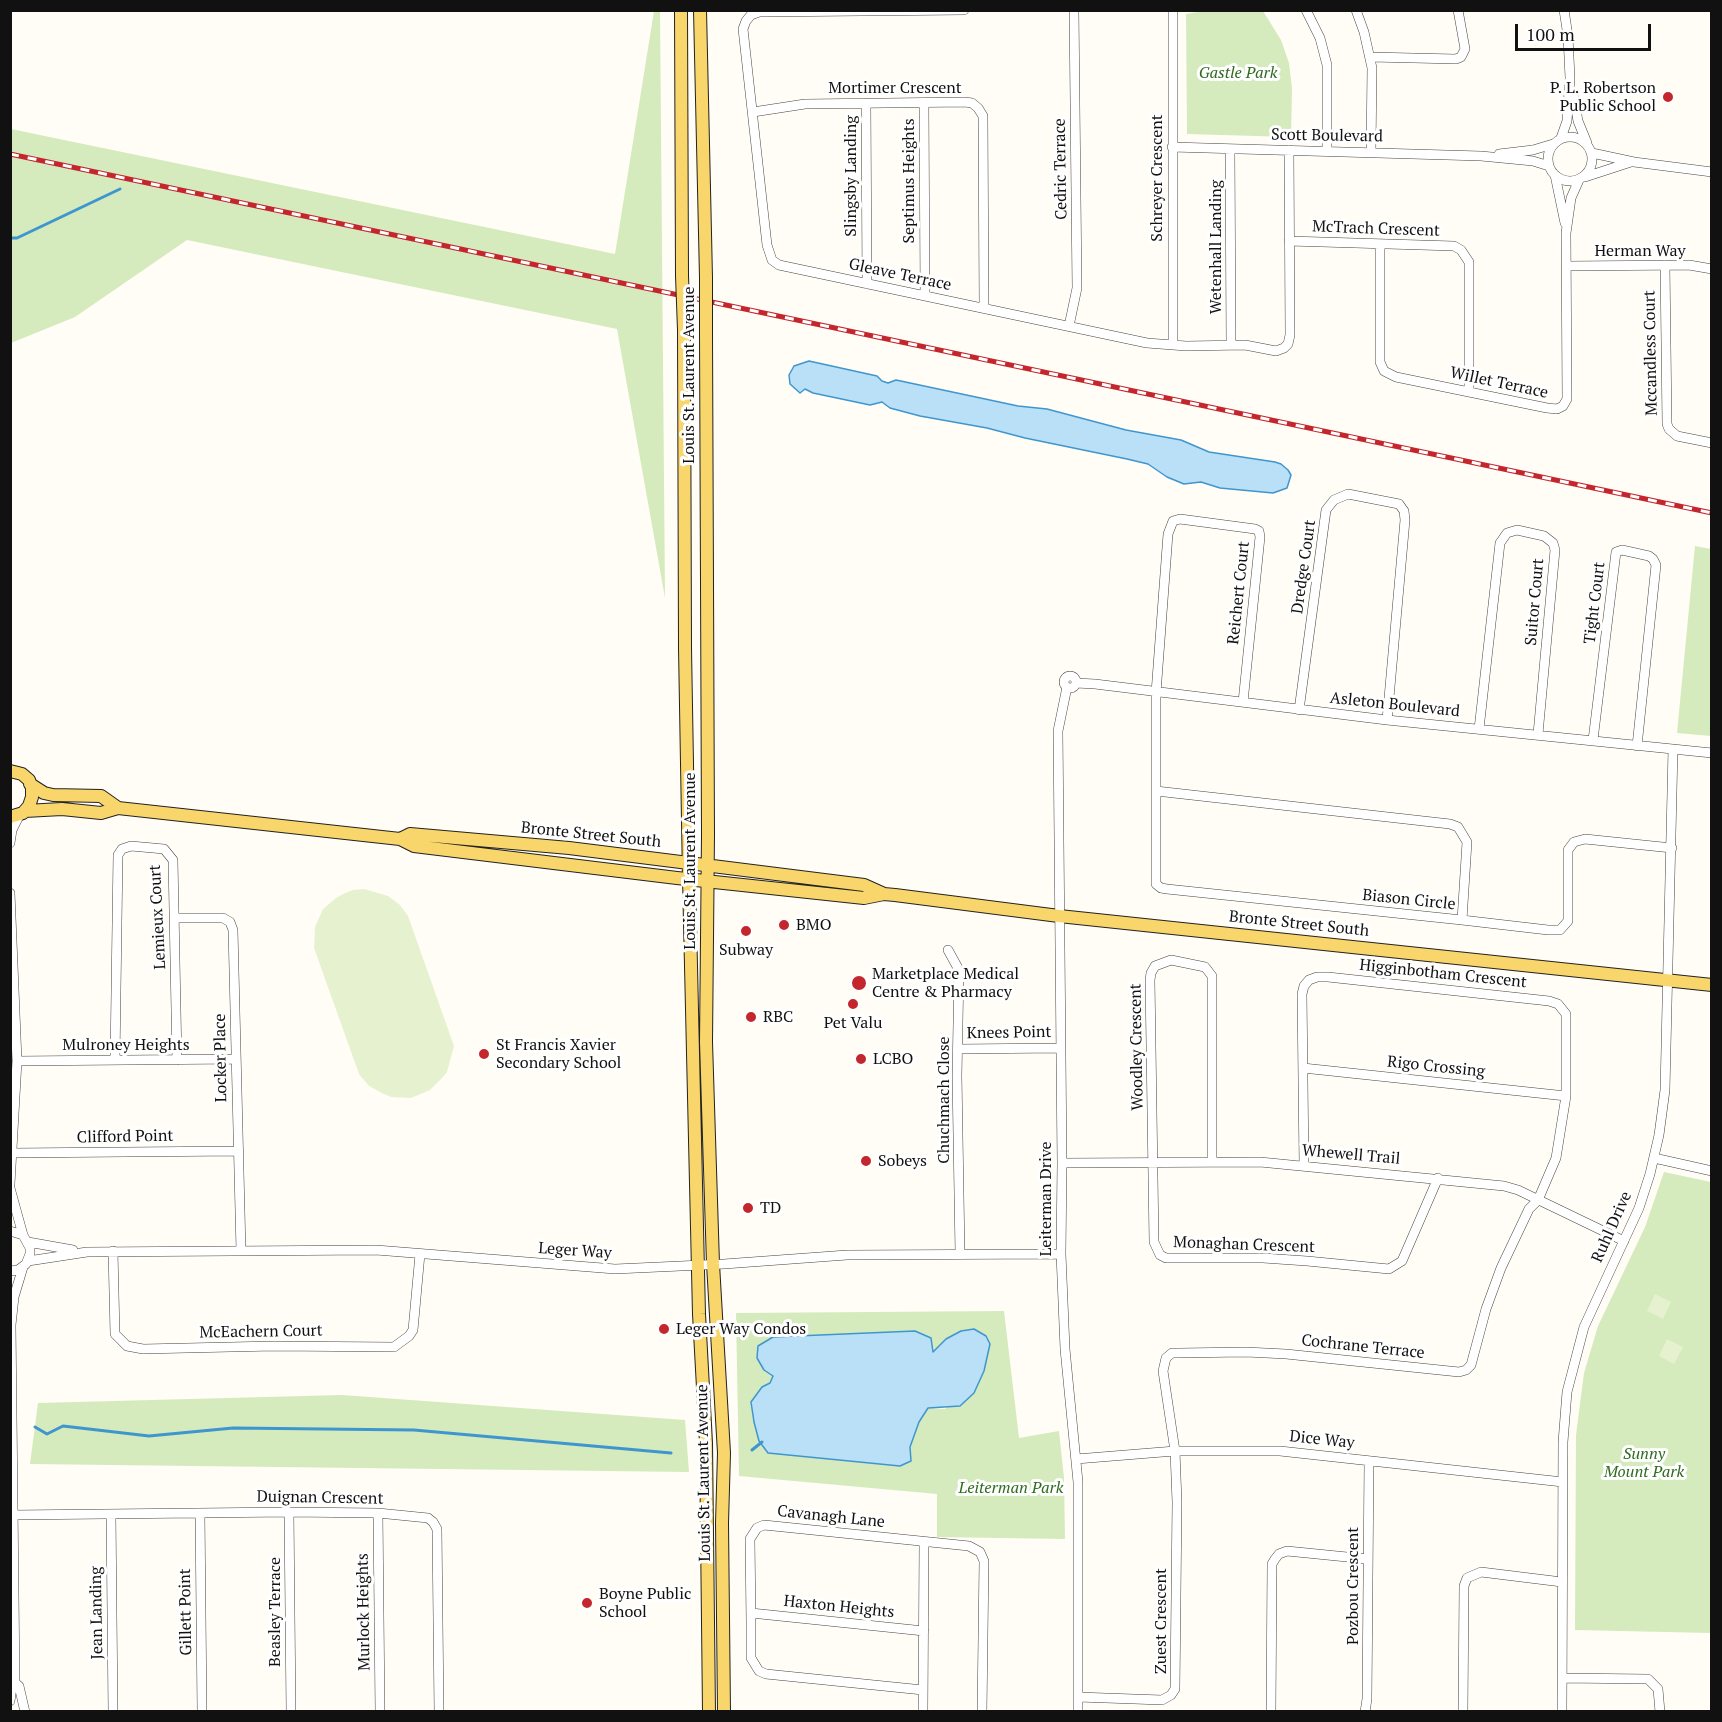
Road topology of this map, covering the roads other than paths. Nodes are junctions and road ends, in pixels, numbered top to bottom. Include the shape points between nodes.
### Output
1 (681, 10) edge
2 (700, 10) edge
3 (964, 10) edge
4 (1074, 10) edge
5 (1173, 10) edge
6 (1306, 10) edge
7 (1356, 10) edge
8 (1458, 10) edge
9 (1564, 10) edge
10 (863, 11) edge
11 (1371, 57) junction
12 (1570, 78) junction
13 (866, 103) junction
14 (924, 103) junction
15 (753, 112) junction
16 (1557, 141) junction
17 (1587, 143) junction
18 (1172, 147) junction
19 (1230, 149) junction
20 (1289, 150) junction
21 (1327, 151) junction
22 (1371, 152) junction
23 (1592, 153) junction
24 (1481, 156) junction
25 (1634, 162) junction
26 (1549, 166) junction
27 (1712, 172) edge
28 (1555, 175) junction
29 (1580, 179) junction
30 (1566, 233) junction
31 (1289, 242) junction
32 (1380, 244) junction
33 (1665, 265) junction
34 (1568, 266) junction
35 (1712, 269) edge
36 (867, 284) junction
37 (925, 296) junction
38 (984, 308) junction
39 (1069, 326) junction
40 (1232, 344) junction
41 (1173, 345) junction
42 (1469, 392) junction
43 (1712, 443) edge
44 (1071, 685) joint
45 (1156, 693) junction
46 (1243, 702) junction
47 (1299, 710) junction
48 (1387, 720) junction
49 (1479, 729) junction
50 (1538, 734) junction
51 (1593, 740) junction
52 (1637, 746) junction
53 (1673, 749) junction
54 (1712, 753) edge
55 (10, 771) edge
56 (30, 784) junction
57 (1156, 791) junction
58 (118, 808) junction
59 (19, 814) edge
60 (400, 839) junction
61 (10, 843) edge
62 (1671, 848) junction
63 (689, 862) junction
64 (707, 864) junction
65 (689, 879) junction
66 (707, 881) junction
67 (10, 893) edge
68 (884, 894) junction
69 (1059, 916) junction
70 (174, 918) junction
71 (1462, 921) junction
72 (12, 941) edge
73 (948, 950) dead end
74 (1667, 980) junction
75 (1712, 985) edge
76 (1060, 1048) junction
77 (958, 1049) junction
78 (115, 1059) junction
79 (177, 1059) junction
80 (236, 1059) junction
81 (17, 1061) junction
82 (1303, 1068) junction
83 (1566, 1096) junction
84 (239, 1151) junction
85 (12, 1153) junction
86 (1654, 1158) junction
87 (1154, 1162) junction
88 (1212, 1162) junction
89 (1062, 1163) junction
90 (1304, 1166) junction
91 (1712, 1171) edge
92 (1438, 1178) junction
93 (10, 1186) edge
94 (1538, 1200) junction
95 (10, 1231) edge
96 (26, 1239) junction
97 (1624, 1241) junction
98 (113, 1251) junction
99 (241, 1251) junction
100 (87, 1252) junction
101 (960, 1253) junction
102 (420, 1254) junction
103 (1061, 1254) junction
104 (26, 1264) junction
105 (713, 1264) junction
106 (698, 1265) junction
107 (10, 1271) edge
108 (11, 1324) edge
109 (11, 1351) edge
110 (1174, 1451) junction
111 (1076, 1459) junction
112 (1369, 1461) junction
113 (1563, 1482) junction
114 (289, 1512) junction
115 (200, 1513) junction
116 (378, 1513) junction
117 (111, 1514) junction
118 (13, 1515) junction
119 (924, 1542) junction
120 (1367, 1559) junction
121 (1562, 1582) junction
122 (751, 1613) junction
123 (924, 1631) junction
124 (1562, 1678) junction
125 (15, 1683) junction
126 (923, 1690) junction
127 (1078, 1697) junction
128 (10, 1701) edge
129 (25, 1712) edge
130 (113, 1712) edge
131 (202, 1712) edge
132 (291, 1712) edge
133 (380, 1712) edge
134 (439, 1712) edge
135 (709, 1712) edge
136 (724, 1712) edge
137 (923, 1712) edge
138 (982, 1712) edge
139 (1078, 1712) edge
140 (1272, 1712) edge
141 (1365, 1712) edge
142 (1463, 1712) edge
143 (1562, 1712) edge
144 (1659, 1712) edge

1 - 63 main road, Louis St. Laurent Avenue, bridge
2 - 64 main road, Louis St. Laurent Avenue, bridge via 706,278
3 - 10 street, Gleave Terrace
4 - 39 street, Cedric Terrace via 1077,288
5 - 18 street, Schreyer Crescent
6 - 21 street via 1320,38 1327,65
7 - 11 street
8 - 11 street via 1465,40 1461,57
9 - 12 street
10 - 15 street, Gleave Terrace via 751,15 743,29
11 - 22 street
12 - 16 street via 1567,121
12 - 17 street via 1578,121
13 - 14 street, Mortimer Crescent
13 - 15 street, Mortimer Crescent via 805,104
13 - 36 street, Slingsby Landing
14 - 37 street, Septimus Heights
14 - 38 street, Mortimer Crescent via 972,103 983,116
15 - 36 street, Gleave Terrace via 767,245 772,260 778,265
16 - 17 street via 1575,137
16 - 24 street, Scott Boulevard via 1533,150
16 - 26 street via 1548,155
17 - 23 street
18 - 19 street, Scott Boulevard
18 - 41 street, Schreyer Crescent
19 - 20 street, Scott Boulevard
19 - 40 street, Wetenhall Landing
20 - 21 street, Scott Boulevard
20 - 31 street, Gleave Terrace
21 - 22 street, Scott Boulevard
22 - 24 street, Scott Boulevard
23 - 25 street
23 - 29 street via 1591,168
24 - 26 street, Scott Boulevard
25 - 27 street
25 - 29 street
26 - 28 street
28 - 29 street via 1566,181
28 - 30 street, Willet Terrace
29 - 30 street, Willet Terrace via 1570,198
30 - 34 street, Willet Terrace
31 - 32 street, McTrach Crescent
31 - 40 street, Gleave Terrace via 1288,344 1276,351
32 - 42 street, Willet Terrace via 1380,362 1384,371
32 - 42 street, McTrach Crescent via 1454,246 1465,255 1469,262
33 - 34 street, Herman Way
33 - 35 street, Herman Way
33 - 43 street, Mccandless Court via 1667,424 1677,436
34 - 42 street, Willet Terrace via 1568,388 1563,406 1546,408
36 - 37 street, Gleave Terrace
37 - 38 street, Gleave Terrace
38 - 39 street, Gleave Terrace
39 - 41 street, Gleave Terrace
40 - 41 street, Gleave Terrace
44 - 45 street, Asleton Boulevard via 1095,684
44 - 69 street, Leiterman Drive via 1058,731
45 - 46 street, Asleton Boulevard
45 - 46 street, Reichert Court via 1168,534 1173,520 1180,519 1259,531
45 - 57 street, Biason Circle
46 - 47 street, Asleton Boulevard
47 - 48 street, Asleton Boulevard
47 - 48 street, Dredge Court via 1326,510 1334,500 1348,494 1399,504 1405,516
48 - 49 street, Asleton Boulevard
49 - 50 street, Asleton Boulevard
49 - 50 street, Suitor Court via 1500,543 1507,533 1517,530 1544,536 1554,547
50 - 51 street, Asleton Boulevard
51 - 52 street, Asleton Boulevard
51 - 52 street, Tight Court via 1616,552 1622,550 1649,556 1656,565
52 - 53 street, Asleton Boulevard
53 - 54 street, Asleton Boulevard
53 - 62 street, Ruhl Drive
55 - 56 main road, Bronte Street South via 22,774
56 - 58 main road, Bronte Street South via 53,795 101,796
56 - 59 main road via 32,797
57 - 71 street, Biason Circle via 1458,827 1467,842
57 - 71 street, Biason Circle via 1156,884 1161,888
58 - 59 main road, Bronte Street South via 101,813 62,809
58 - 60 main road, Bronte Street South
59 - 61 street
60 - 63 main road, Bronte Street South via 410,834
60 - 65 main road, Bronte Street South via 414,846
62 - 71 street via 1585,839 1574,842 1568,850 1568,921 1560,930
62 - 74 street, Ruhl Drive
63 - 64 main road, Bronte Street South
63 - 65 main road, Louis St. Laurent Avenue
64 - 66 main road, Louis St. Laurent Avenue
64 - 68 main road, Bronte Street South via 864,885
65 - 66 main road, Bronte Street South
65 - 106 main road, Louis St. Laurent Avenue
66 - 68 main road, Bronte Street South via 864,898
66 - 105 main road, Louis St. Laurent Avenue via 706,1042
67 - 72 street
68 - 69 main road, Bronte Street South
69 - 74 main road, Bronte Street South
69 - 76 street, Leiterman Drive
70 - 78 street, Lemieux Court via 173,860 164,849 122,849 118,855
70 - 79 street, Lemieux Court
70 - 80 street, Locker Place via 223,918 230,922
72 - 81 street
73 - 77 street, Chuchmach Close via 959,970
74 - 75 main road, Bronte Street South
74 - 86 street, Ruhl Drive via 1665,1090
76 - 77 street, Knees Point
76 - 89 street, Leiterman Drive
77 - 101 street, Chuchmach Close
78 - 79 street, Mulroney Heights
78 - 81 street, Mulroney Heights
79 - 80 street, Mulroney Heights
80 - 84 street, Locker Place
81 - 85 street
82 - 83 street, Rigo Crossing
82 - 83 street, Higginbotham Crescent via 1304,986 1317,977 1351,979 1558,1004 1567,1021
82 - 90 street, Higginbotham Crescent
83 - 94 street, Higginbotham Crescent via 1556,1158
84 - 85 street, Clifford Point
84 - 99 street, Locker Place
85 - 93 street
86 - 91 street
86 - 97 street, Ruhl Drive via 1646,1189
87 - 88 street, Whewell Trail
87 - 88 street, Woodley Crescent via 1151,973 1155,966 1171,960 1205,967 1212,976
87 - 89 street, Whewell Trail
87 - 92 street, Monaghan Crescent via 1154,1242 1156,1250 1166,1258 1263,1258 1389,1269 1402,1261
88 - 90 street, Whewell Trail
89 - 103 street, Leiterman Drive
90 - 92 street, Whewell Trail
92 - 94 street, Whewell Trail via 1504,1186
93 - 96 street
94 - 97 street, Whewell Trail
94 - 110 street, Cochrane Terrace via 1529,1209 1501,1268 1471,1365 1466,1370 1286,1353 1172,1353 1166,1358 1163,1371
95 - 96 street, Leger Way
96 - 100 street, Leger Way
96 - 104 street via 30,1248
97 - 113 street, Ruhl Drive via 1589,1313 1578,1348 1567,1392
98 - 99 street, Leger Way
98 - 100 street, Leger Way
98 - 102 street, McEachern Court via 115,1335 127,1346 143,1349 394,1347 413,1330
99 - 102 street, Leger Way via 376,1250
100 - 104 street, Leger Way
101 - 103 street, Leger Way
101 - 105 street, Leger Way via 847,1255
102 - 106 street, Leger Way via 615,1269
103 - 111 street, Leiterman Drive
104 - 107 street, Leger Way
104 - 108 street via 14,1297
105 - 106 street, Leger Way
105 - 136 main road, Louis St. Laurent Avenue via 724,1453
106 - 135 main road, Louis St. Laurent Avenue via 706,1443
108 - 109 street
109 - 118 street
110 - 111 street, Dice Way
110 - 112 street, Dice Way via 1280,1451
110 - 127 street, Zuest Crescent via 1175,1689 1162,1700
111 - 127 street, Leiterman Drive
112 - 113 street, Dice Way
112 - 120 street, Pozbou Crescent
113 - 121 street, Ruhl Drive
114 - 115 street, Duignan Crescent
114 - 116 street, Duignan Crescent
114 - 132 street, Beasley Terrace
115 - 117 street, Duignan Crescent
115 - 131 street, Gillett Point
116 - 133 street, Murlock Heights
116 - 134 street, Duignan Crescent via 428,1518 437,1529
117 - 118 street, Duignan Crescent
117 - 130 street, Jean Landing
118 - 125 street
119 - 122 street, Cavanagh Lane via 764,1525 750,1539
119 - 123 street
119 - 138 street, Cavanagh Lane via 969,1546 982,1555
120 - 140 street via 1287,1551 1275,1558
120 - 141 street, Pozbou Crescent
121 - 124 street, Ruhl Drive
121 - 142 street via 1481,1572 1467,1578
122 - 123 street, Haxton Heights
122 - 126 street, Cavanagh Lane via 751,1658 759,1671
123 - 126 street
124 - 143 street, Ruhl Drive
124 - 144 street via 1648,1679 1658,1689
125 - 128 street
125 - 129 street
126 - 137 street
127 - 139 street, Leiterman Drive

